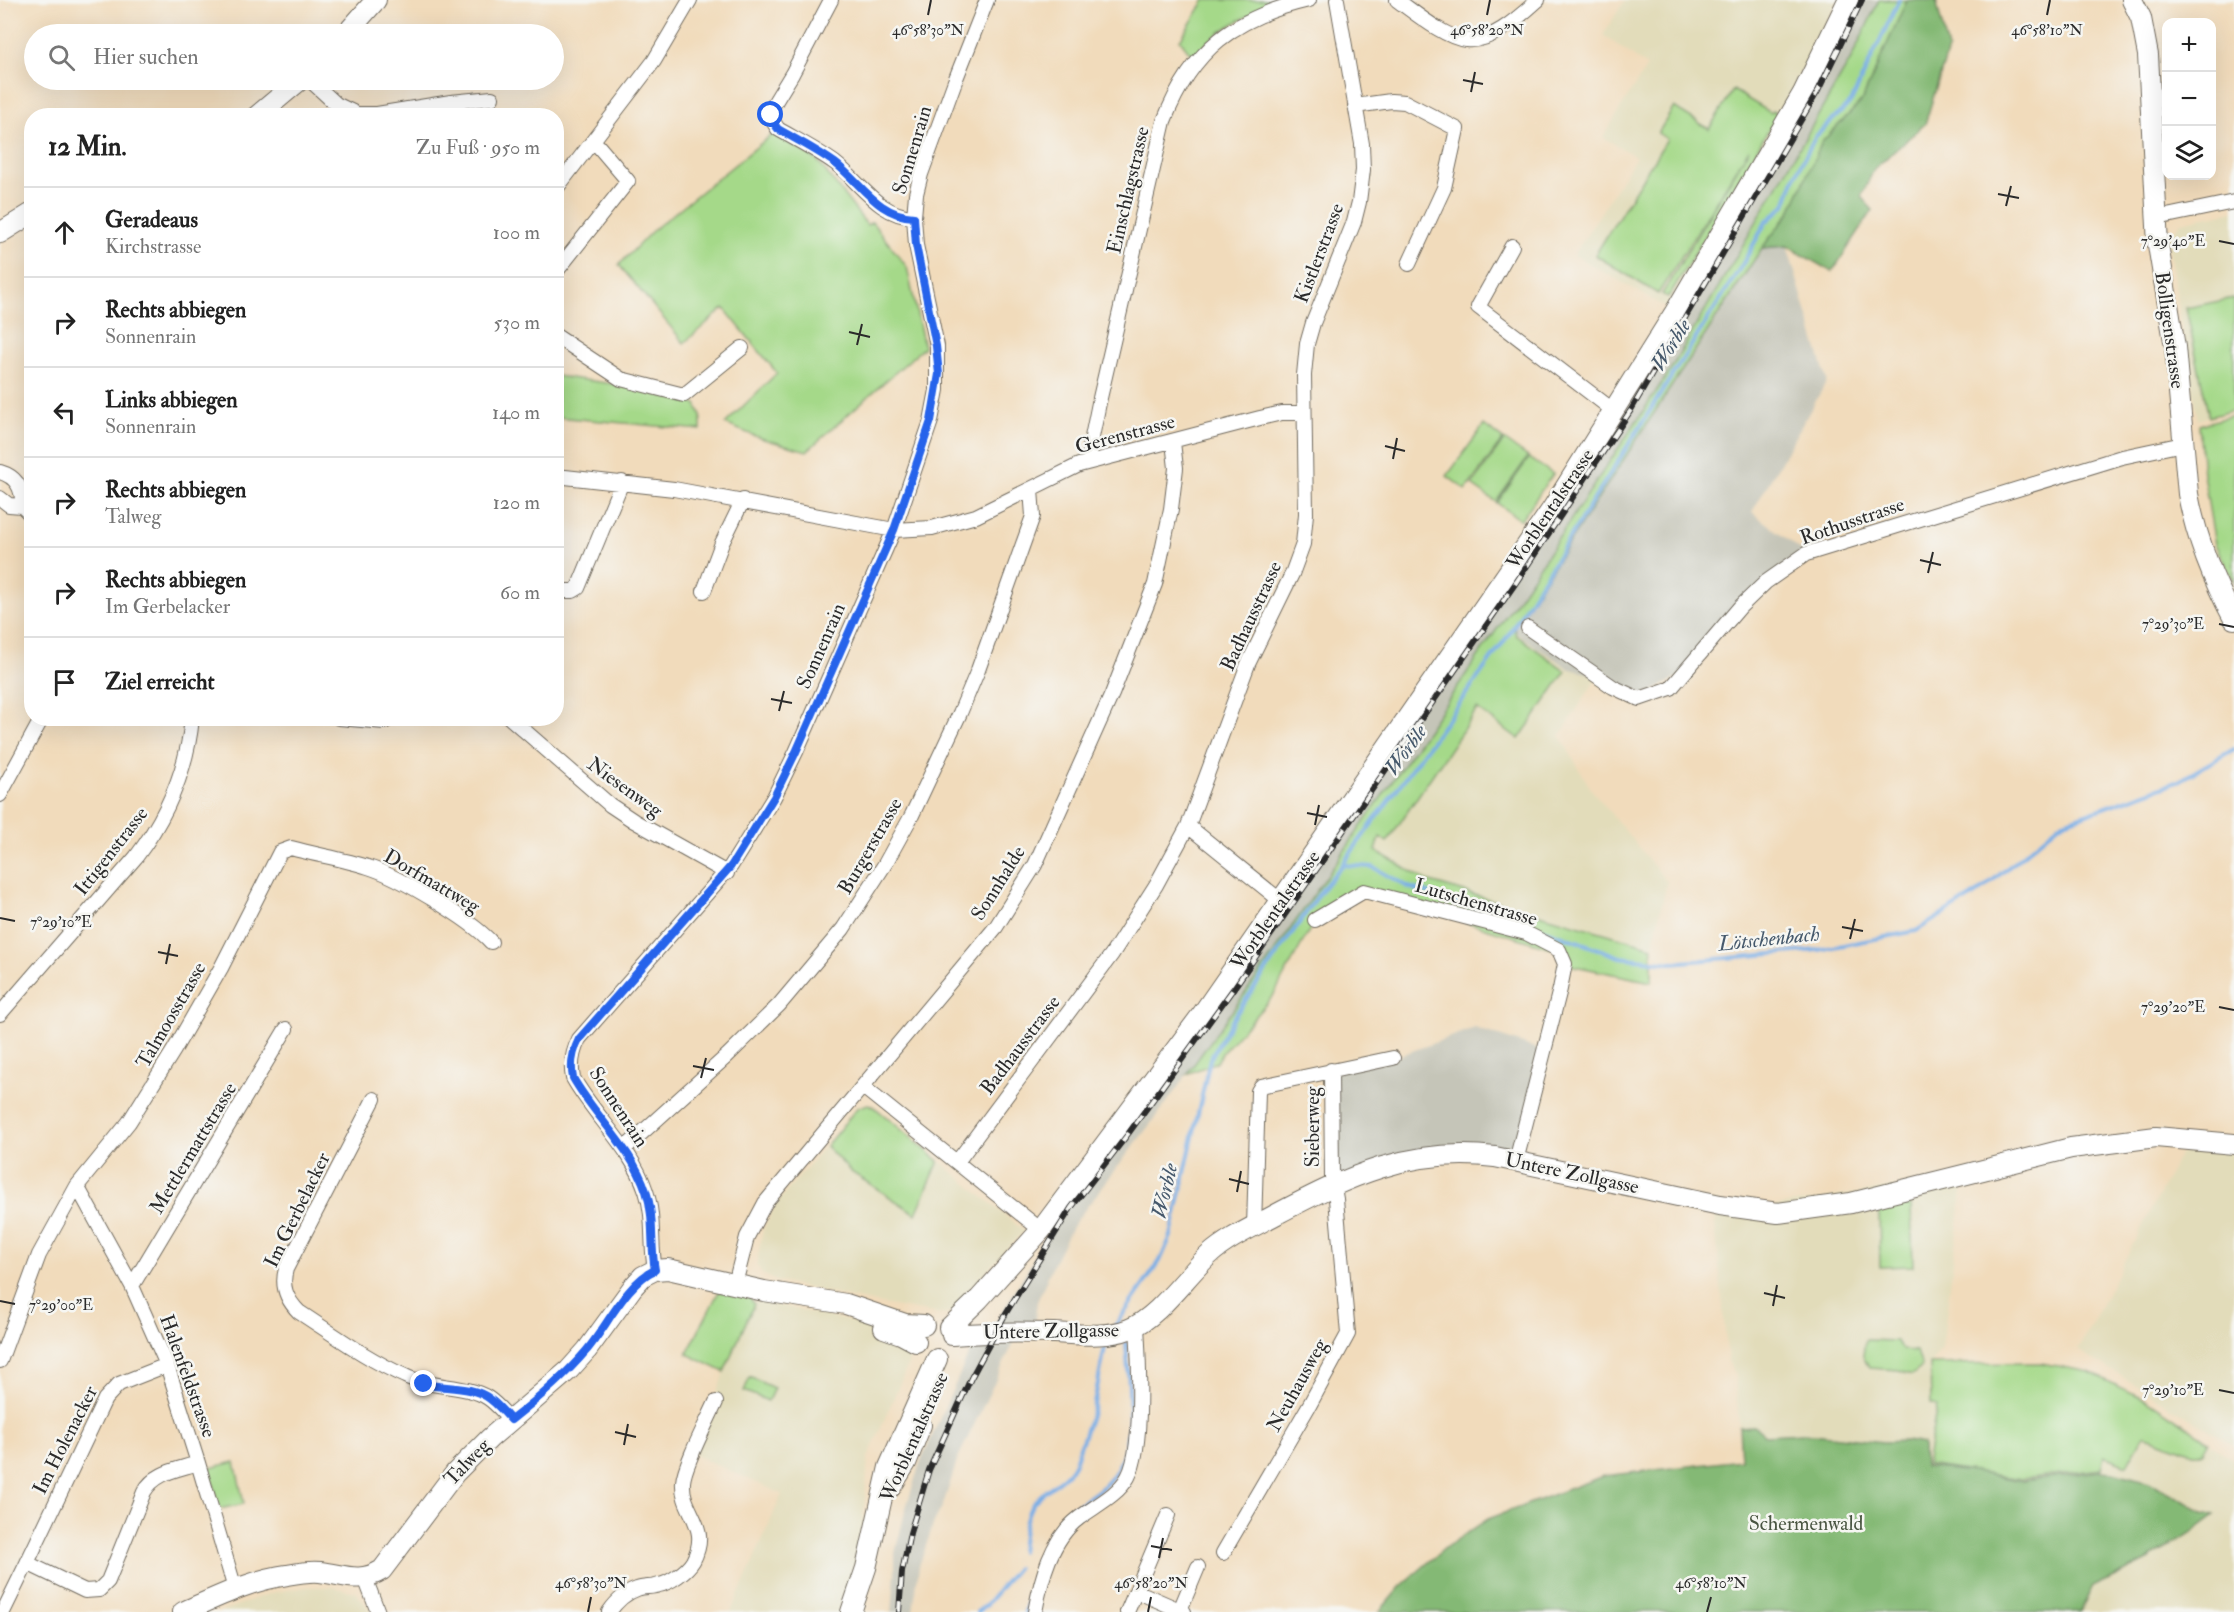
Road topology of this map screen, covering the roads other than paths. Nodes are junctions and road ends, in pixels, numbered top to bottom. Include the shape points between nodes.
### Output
1 (376, 0) edge
2 (690, 0) edge
3 (831, 0) edge
4 (987, 0) edge
5 (1309, 0) edge
6 (1337, 0) edge
7 (1397, 0) edge
8 (1538, 0) edge
9 (1848, 0) edge
10 (2137, 2) edge
11 (355, 24) edge
12 (288, 90) edge
13 (321, 90) edge
14 (492, 98) dead end
15 (1355, 106) junction
16 (266, 108) edge
17 (344, 108) edge
18 (416, 108) edge
19 (594, 141) junction
20 (564, 179) edge
21 (2234, 202) edge
22 (914, 217) junction
23 (24, 218) edge
24 (2157, 218) junction
25 (0, 233) edge
26 (1512, 246) dead end
27 (564, 262) edge
28 (1409, 264) dead end
29 (564, 341) edge
30 (742, 348) dead end
31 (1614, 411) junction
32 (1304, 413) junction
33 (1173, 442) junction
34 (2183, 444) junction
35 (1090, 462) junction
36 (0, 472) edge
37 (564, 477) edge
38 (622, 482) junction
39 (1031, 490) junction
40 (0, 498) edge
41 (743, 500) junction
42 (24, 502) edge
43 (24, 510) edge
44 (894, 530) junction
45 (564, 591) edge
46 (704, 591) dead end
47 (2234, 619) edge
48 (1528, 628) dead end
49 (38, 726) edge
50 (190, 726) edge
51 (519, 726) edge
52 (0, 795) edge
53 (1188, 826) junction
54 (280, 852) joint
55 (727, 873) junction
56 (1281, 901) junction
57 (1315, 920) dead end
58 (491, 942) dead end
59 (0, 1014) edge
60 (286, 1029) dead end
61 (1393, 1058) dead end
62 (1331, 1070) junction
63 (863, 1087) junction
64 (374, 1100) dead end
65 (2234, 1144) edge
66 (624, 1149) junction
67 (1516, 1161) junction
68 (957, 1162) junction
69 (1333, 1184) junction
70 (77, 1186) junction
71 (1254, 1227) junction
72 (1041, 1230) junction
73 (655, 1270) junction
74 (735, 1284) junction
75 (132, 1286) junction
76 (1132, 1328) junction
77 (936, 1343) junction
78 (0, 1361) edge
79 (167, 1365) junction
80 (716, 1401) dead end
81 (511, 1420) junction
82 (198, 1463) junction
83 (1168, 1515) dead end
84 (1223, 1553) dead end
85 (27, 1563) junction
86 (1198, 1567) dead end
87 (366, 1578) junction
88 (235, 1589) junction
89 (1136, 1591) junction
90 (1182, 1611) edge
91 (3, 1612) edge
92 (183, 1612) edge
93 (378, 1612) edge
94 (609, 1612) edge
95 (851, 1612) edge
96 (1035, 1612) edge
97 (1127, 1612) edge

1 - 11 main road
2 - 19 street via 654,61
3 - 22 street via 772,107 773,122 778,129 833,162 891,213
4 - 22 street, Sonnenrain via 921,174
5 - 35 street, Einschlagstrasse via 1261,14 1232,29 1207,49 1172,101 1164,121 1101,391
6 - 15 street, Kistlerstrasse
7 - 8 street via 1446,33 1466,40 1500,29
9 - 31 main road, Worblentalstrasse via 1803,93
10 - 24 main road, Bolligenstrasse via 2148,56
12 - 16 main road
13 - 17 street
14 - 18 street
15 - 28 street via 1405,102 1457,129 1444,188
15 - 32 street, Kistlerstrasse via 1363,157 1359,202 1309,334
19 - 20 street
19 - 27 street via 628,181
21 - 24 street
22 - 44 street, Sonnenrain via 939,374 931,421
23 - 25 main road
24 - 34 main road, Bolligenstrasse via 2175,347
26 - 31 street via 1478,308
29 - 30 street via 621,380 684,395
31 - 56 main road, Worblentalstrasse via 1552,509
32 - 33 street, Gerenstrasse via 1282,413
32 - 53 street, Badhausstrasse via 1306,514 1299,558 1248,664
33 - 35 street, Gerenstrasse
33 - 63 street, Sonnhalde via 1176,468 1171,509 1155,584 1112,694 1035,865 996,927
34 - 47 main road, Bolligenstrasse via 2192,513 2212,574
34 - 48 street, Rothusstrasse via 2122,457 1806,554 1766,582 1740,607 1671,688 1639,699 1613,687
35 - 39 street, Gerenstrasse
36 - 42 street via 16,482
37 - 38 street, Gerenstrasse
38 - 41 street, Gerenstrasse
38 - 45 street via 578,588
39 - 44 street, Gerenstrasse via 976,516 932,528
39 - 66 street, Burgerstrasse via 1033,516 978,670 937,764 885,864 843,928 779,1005
40 - 43 street
41 - 44 street, Gerenstrasse
41 - 46 street
44 - 55 street, Sonnenrain via 796,752 774,797
49 - 52 street
50 - 59 street, Ittigenstrasse via 181,773 156,830
51 - 55 street, Niesenweg via 618,811
53 - 56 street
53 - 68 street, Badhausstrasse via 1112,954
54 - 58 street, Dorfmattweg via 291,849 380,872 482,932
54 - 70 street, Talmoosstrasse via 174,1050 129,1122
55 - 66 street, Sonnenrain via 576,1045 573,1078
56 - 72 main road, Worblentalstrasse
57 - 67 street, Lutschenstrasse via 1364,891 1526,933 1558,950 1564,964 1560,988
60 - 75 street, Mettlermattstrasse
61 - 62 street, Sieberweg
62 - 69 street, Sieberweg
62 - 71 street, Sieberweg via 1261,1086 1258,1091
63 - 68 street
63 - 74 street, Sonnhalde via 765,1203 747,1237
64 - 81 street, Im Gerbelacker via 286,1269 286,1294 299,1312 392,1370 424,1384 482,1394
65 - 67 main road, Untere Zollgasse via 2156,1137 2071,1148 1851,1203 1778,1212 1720,1205
66 - 73 street, Sonnenrain via 642,1178 650,1206
67 - 69 main road, Untere Zollgasse via 1464,1154 1417,1158
68 - 72 street
69 - 71 main road, Untere Zollgasse
69 - 84 street, Neuhausweg via 1348,1334
70 - 75 street, Halenfeldstrasse
70 - 78 street, Talmoosstrasse via 39,1255
71 - 76 main road, Untere Zollgasse via 1210,1254 1152,1314
72 - 77 main road, Worblentalstrasse
73 - 74 main road via 668,1269
73 - 81 main road, Talweg via 638,1281 569,1370
74 - 77 main road via 867,1310 905,1324
75 - 79 street, Halenfeldstrasse
76 - 77 main road, Untere Zollgasse via 1103,1334 989,1332
76 - 96 street via 1138,1419 1131,1471 1125,1482 1066,1530 1051,1557
77 - 95 main road, Worblentalstrasse via 893,1456 866,1568
79 - 82 street, Halenfeldstrasse
79 - 85 street, Im Holenacker via 119,1384 105,1400
80 - 94 street via 683,1479 684,1496 697,1522 699,1536 693,1561 659,1586 629,1592
81 - 87 main road, Talweg via 455,1473 382,1570
82 - 85 street via 157,1476 150,1482 108,1581 99,1590 85,1591
82 - 88 street, Halenfeldstrasse
83 - 89 street
85 - 91 street, Im Holenacker
86 - 90 street
87 - 88 main road via 314,1572
87 - 93 street
88 - 92 main road
89 - 90 street
89 - 97 street

